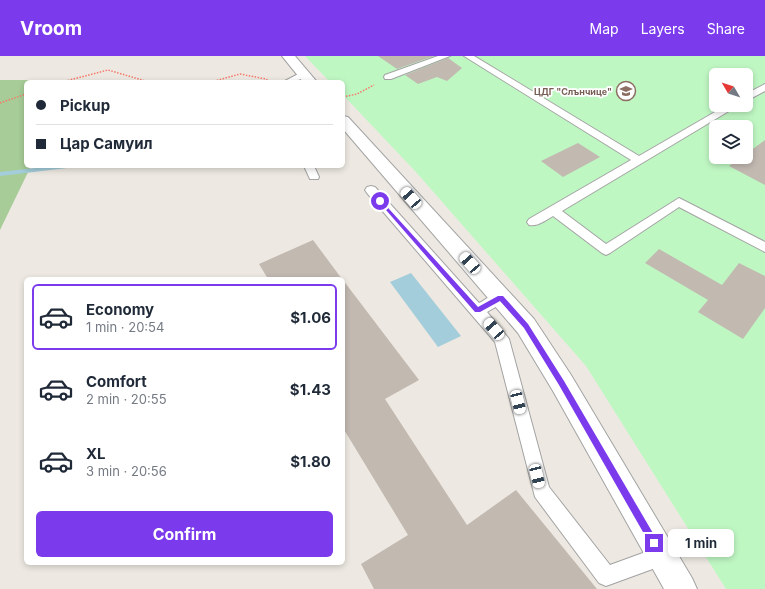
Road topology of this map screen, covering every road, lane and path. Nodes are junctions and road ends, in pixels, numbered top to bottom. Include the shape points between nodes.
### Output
1 (288, 56) edge
2 (446, 56) edge
3 (468, 56) edge
4 (388, 77) joint
5 (307, 78) edge
6 (70, 80) edge
7 (142, 80) edge
8 (218, 80) edge
9 (267, 80) edge
10 (297, 80) edge
11 (763, 91) edge
12 (24, 95) edge
13 (753, 95) edge
14 (345, 97) edge
15 (0, 103) edge
16 (722, 112) edge
17 (345, 122) edge
18 (638, 160) junction
19 (310, 168) edge
20 (314, 177) dead end
21 (371, 190) dead end
22 (553, 210) junction
23 (533, 222) dead end
24 (765, 247) edge
25 (500, 297) junction
26 (478, 310) junction
27 (662, 556) junction
28 (680, 589) edge

1 - 5 street
2 - 4 lane
3 - 18 lane
4 - 14 path via 357,94
5 - 10 lane
6 - 7 path via 108,70
8 - 9 path via 240,74
11 - 13 lane
12 - 15 path
16 - 18 lane
17 - 25 street
18 - 22 lane
19 - 20 lane
21 - 26 lane
22 - 23 lane
22 - 24 lane via 606,250 679,202
25 - 26 lane
25 - 27 street via 526,326 562,383
26 - 27 lane via 502,339 541,491 606,576
27 - 28 street

